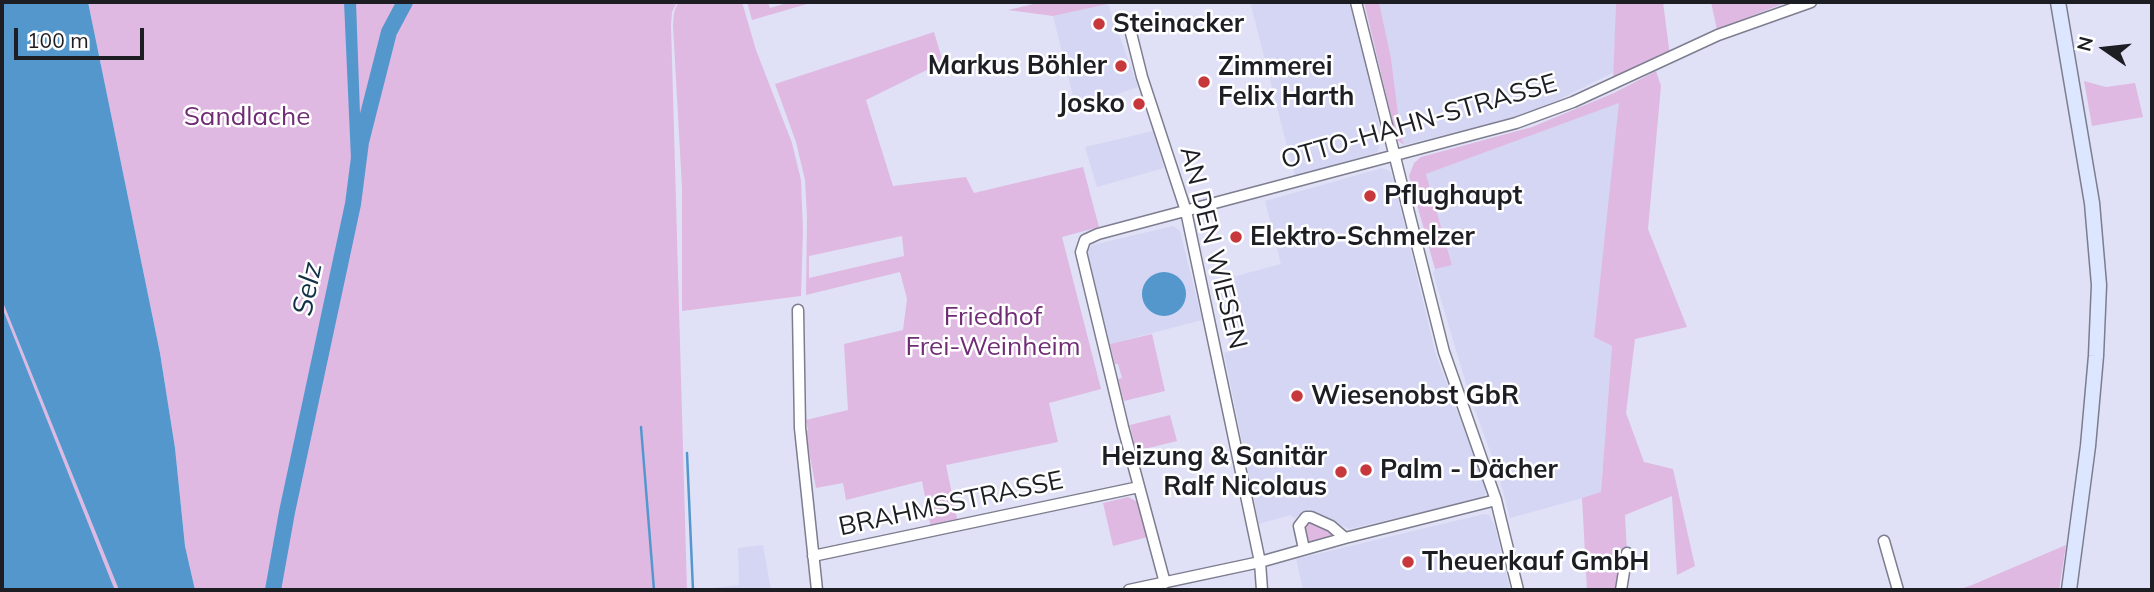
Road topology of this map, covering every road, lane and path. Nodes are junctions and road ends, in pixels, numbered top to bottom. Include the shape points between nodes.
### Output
1 (1356, 2) edge
2 (1811, 2) edge
3 (2058, 2) edge
4 (1130, 29) dead end
5 (1394, 155) junction
6 (1186, 211) junction
7 (798, 310) dead end
8 (1139, 487) junction
9 (1496, 500) junction
10 (1345, 538) junction
11 (1884, 541) dead end
12 (1304, 549) junction
13 (1627, 553) dead end
14 (813, 556) junction
15 (1260, 562) junction
16 (1165, 583) junction
17 (1186, 584) edge
18 (817, 590) edge
19 (1129, 590) edge
20 (1262, 590) edge
21 (1518, 590) edge
22 (1621, 590) edge
23 (1898, 590) edge
24 (2069, 590) edge

1 - 5 street
2 - 5 street, OTTO-HAHN-STRASSE via 1718,35 1573,102
3 - 24 main road via 2092,203 2099,285 2088,446
4 - 6 street, AN DEN WIESEN
5 - 6 street, OTTO-HAHN-STRASSE
5 - 9 street via 1444,352
6 - 8 street, OTTO-HAHN-STRASSE via 1089,237 1082,244
6 - 15 street, AN DEN WIESEN
7 - 14 street via 800,428
8 - 14 street, BRAHMSSTRASSE
8 - 16 street
9 - 10 street
9 - 21 street
10 - 12 street
10 - 12 street via 1331,526 1306,517 1299,526
11 - 23 street
12 - 15 street
13 - 22 street
14 - 18 street
15 - 17 street
15 - 20 street, AN DEN WIESEN
16 - 17 street
16 - 19 street

